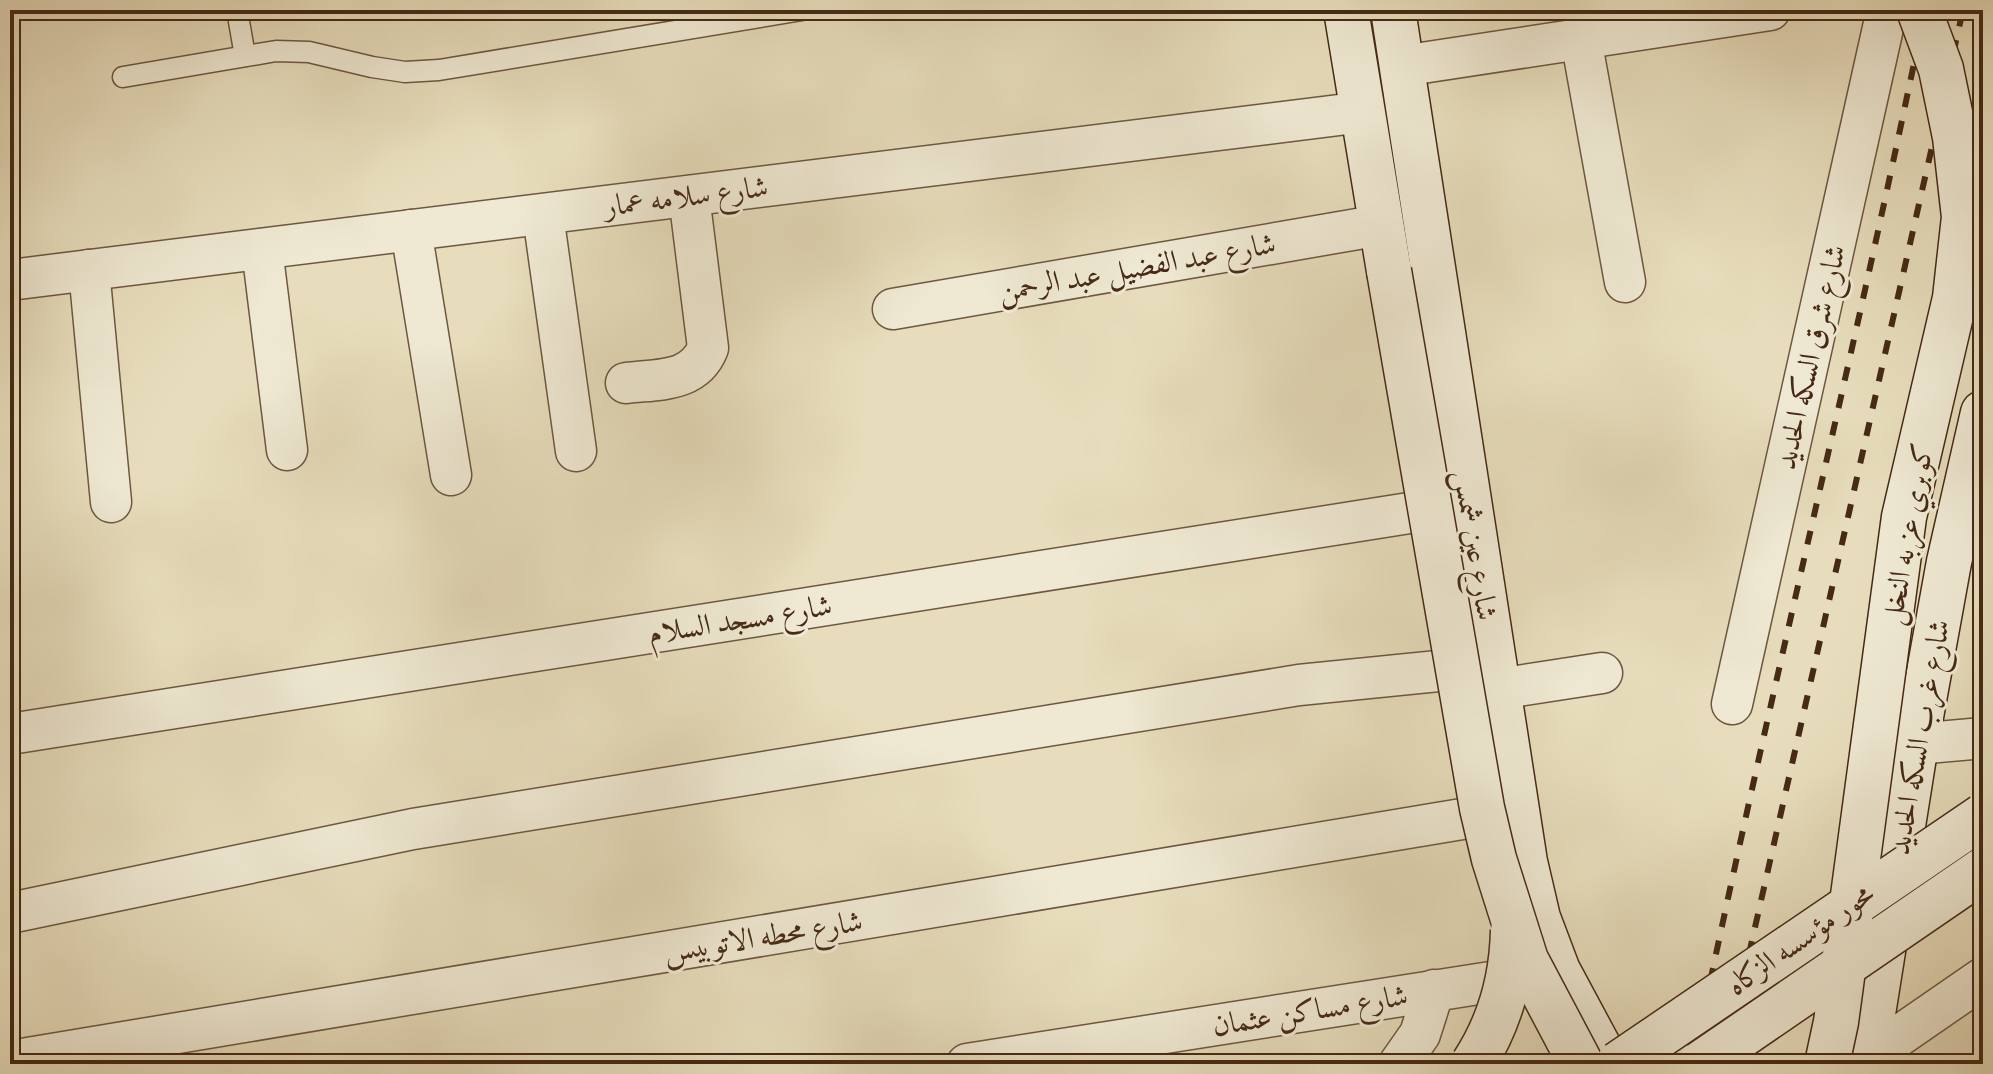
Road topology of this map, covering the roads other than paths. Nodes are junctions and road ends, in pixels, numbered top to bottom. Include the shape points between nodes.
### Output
1 (237, 10) edge
2 (802, 10) edge
3 (1346, 10) edge
4 (1393, 10) edge
5 (1770, 10) edge
6 (1887, 10) edge
7 (1919, 10) edge
8 (1581, 39) junction
9 (245, 56) junction
10 (1402, 66) junction
11 (123, 77) dead end
12 (1363, 112) junction
13 (689, 196) junction
14 (543, 215) junction
15 (1381, 225) junction
16 (411, 230) junction
17 (262, 249) junction
18 (89, 270) junction
19 (10, 280) edge
20 (1625, 282) dead end
21 (893, 309) dead end
22 (626, 383) dead end
23 (1983, 413) edge
24 (287, 450) dead end
25 (576, 451) dead end
26 (451, 475) dead end
27 (111, 502) dead end
28 (1470, 504) junction
29 (1458, 669) junction
30 (1602, 673) dead end
31 (1498, 689) junction
32 (1732, 704) dead end
33 (10, 734) edge
34 (1983, 738) edge
35 (1916, 744) junction
36 (1516, 810) junction
37 (1983, 816) edge
38 (1983, 870) edge
39 (10, 913) edge
40 (1514, 923) junction
41 (1558, 971) junction
42 (1983, 978) edge
43 (1434, 990) junction
44 (1868, 1058) edge
45 (10, 1061) edge
46 (967, 1064) edge
47 (1399, 1064) edge
48 (1473, 1064) edge
49 (1581, 1064) edge
50 (1608, 1064) edge
51 (1618, 1064) edge
52 (1700, 1064) edge

1 - 9 lane
2 - 9 lane via 439,70 405,72 309,52
3 - 12 main road
4 - 10 main road, شارع عين شمس
5 - 8 street
6 - 32 street, شارع شرق السكه الحديد
7 - 44 main road, كوبري عزبه النخل, bridge via 1941,69 1964,217 1955,298 1904,517 1836,1022
8 - 10 street
8 - 20 street
9 - 11 lane
10 - 28 main road, شارع عين شمس
12 - 13 street, شارع سلامه عمار
12 - 15 main road
13 - 14 street, شارع سلامه عمار
13 - 22 street via 708,348 703,361 682,375
14 - 16 street, شارع سلامه عمار
14 - 25 street
15 - 21 street, شارع عبد الفضيل عبد الرحمن
15 - 29 main road, bridge
16 - 17 street, شارع سلامه عمار
16 - 26 street
17 - 18 street, شارع سلامه عمار
17 - 24 street
18 - 19 street, شارع سلامه عمار
18 - 27 street
23 - 35 main road, شارع غرب السكه الحديد
28 - 31 main road, شارع عين شمس
28 - 33 street, شارع مسجد السلام
29 - 39 street via 1299,685 413,829
29 - 40 main road, bridge via 1482,808
30 - 31 street
31 - 36 main road, شارع عين شمس
34 - 35 street
35 - 44 main road, شارع غرب السكه الحديد
36 - 41 main road, شارع عين شمس via 1538,918
36 - 45 street, شارع محطه الاتوبيس
37 - 51 main road, محور مؤسسه الزكاه, bridge
38 - 52 main road, محور مؤسسه الزكاه, bridge
40 - 48 main road, bridge via 1505,995
40 - 49 main road, bridge via 1526,960
41 - 43 street, شارع مساكن عثمان
41 - 50 main road, شارع عين شمس
42 - 44 street
43 - 46 street, شارع مساكن عثمان
43 - 47 street via 1420,1034

